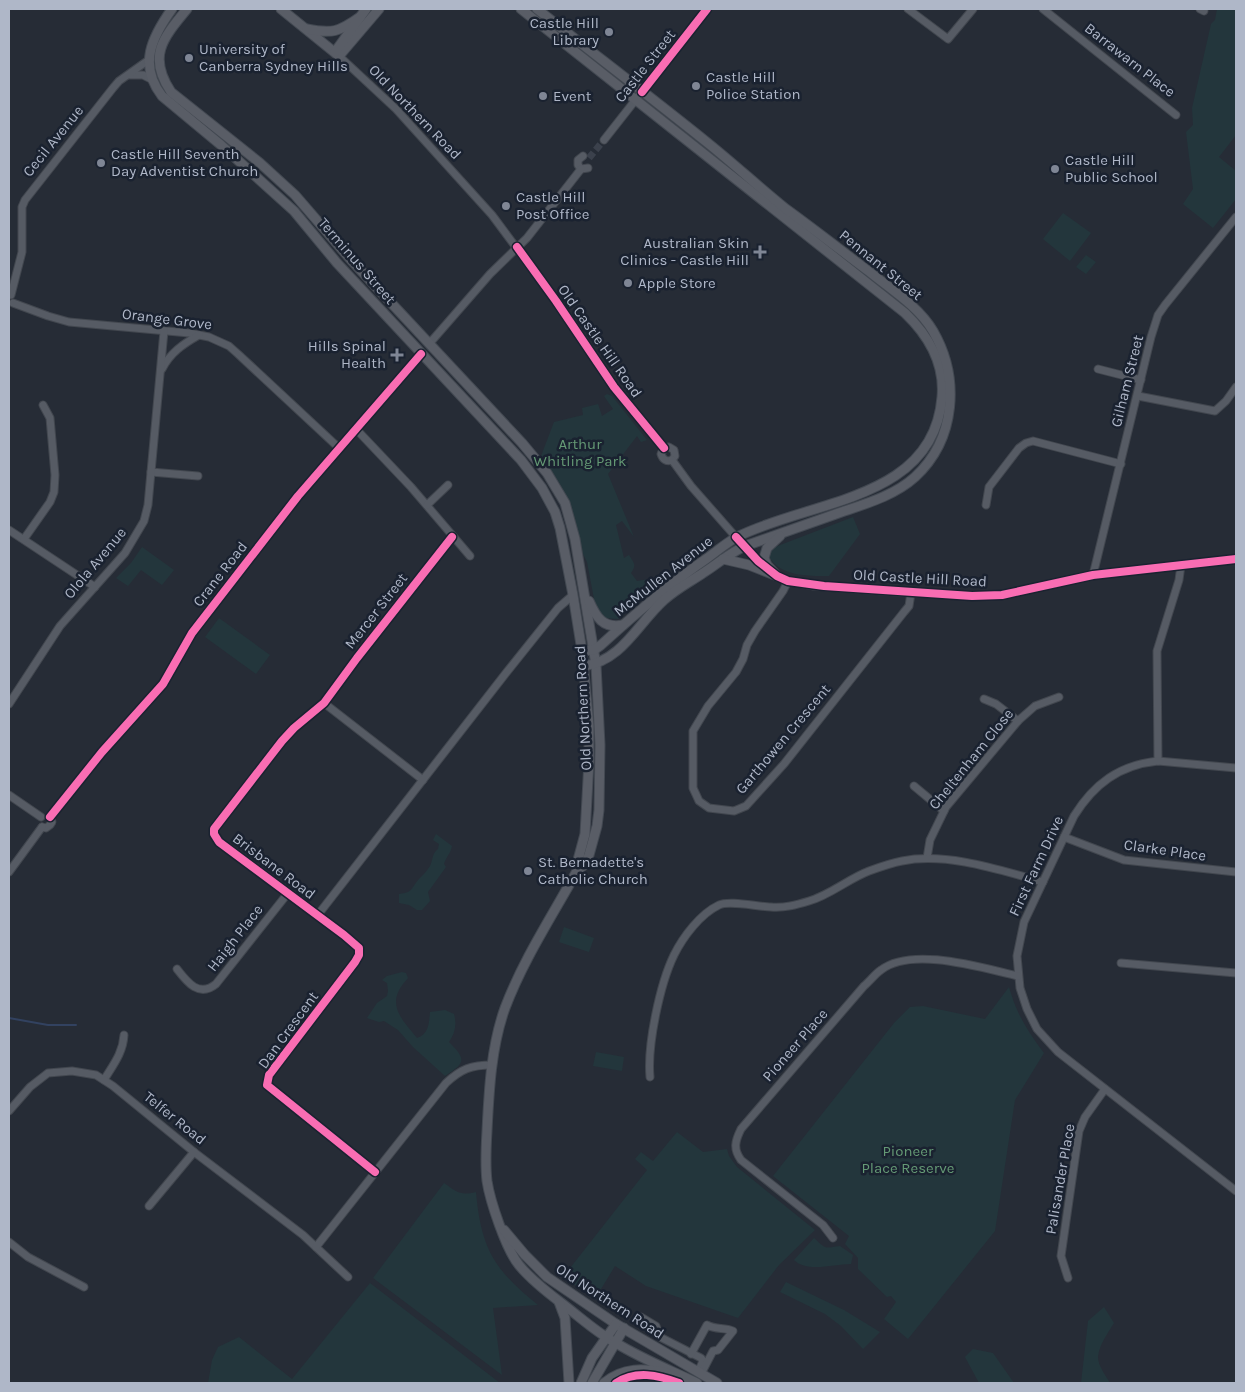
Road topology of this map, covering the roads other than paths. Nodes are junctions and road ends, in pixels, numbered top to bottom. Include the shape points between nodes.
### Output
1 (187, 9) edge
2 (281, 9) edge
3 (366, 9) edge
4 (379, 9) edge
5 (521, 9) edge
6 (537, 9) edge
7 (707, 9) edge
8 (908, 9) edge
9 (973, 9) edge
10 (1043, 9) edge
11 (171, 10) edge
12 (360, 17) junction
13 (306, 28) junction
14 (337, 54) junction
15 (150, 59) junction
16 (129, 74) junction
17 (153, 80) junction
18 (642, 92) junction
19 (635, 100) junction
20 (1176, 115) dead end
21 (604, 140) tunnel mouth
22 (583, 156) tunnel mouth
23 (260, 163) junction
24 (252, 173) junction
25 (1236, 217) edge
26 (517, 248) junction
27 (10, 294) edge
28 (11, 305) edge
29 (164, 331) junction
30 (199, 334) junction
31 (429, 344) junction
32 (421, 354) junction
33 (1098, 369) dead end
34 (160, 374) junction
35 (1141, 380) junction
36 (1236, 387) edge
37 (1138, 396) junction
38 (43, 405) dead end
39 (356, 429) junction
40 (522, 443) junction
41 (339, 448) junction
42 (513, 451) junction
43 (536, 460) joint
44 (1121, 464) junction
45 (151, 472) junction
46 (198, 476) dead end
47 (537, 480) joint
48 (448, 485) dead end
49 (986, 505) dead end
50 (427, 506) junction
51 (9, 530) edge
52 (784, 532) junction
53 (452, 537) junction
54 (736, 537) junction
55 (24, 539) junction
56 (744, 546) junction
57 (470, 556) dead end
58 (723, 559) junction
59 (1236, 559) edge
60 (1181, 565) junction
61 (1093, 575) junction
62 (777, 576) junction
63 (788, 581) junction
64 (94, 587) junction
65 (583, 590) junction
66 (911, 593) junction
67 (574, 595) junction
68 (623, 625) junction
69 (594, 650) junction
70 (582, 651) junction
71 (596, 664) junction
72 (584, 666) junction
73 (1059, 697) dead end
74 (984, 699) dead end
75 (324, 703) junction
76 (9, 704) edge
77 (1018, 721) junction
78 (1158, 761) junction
79 (1236, 768) edge
80 (423, 780) junction
81 (914, 786) dead end
82 (9, 795) edge
83 (944, 810) junction
84 (41, 817) junction
85 (50, 817) junction
86 (42, 827) junction
87 (1064, 837) junction
88 (927, 858) junction
89 (577, 871) junction
90 (9, 872) edge
91 (1236, 872) edge
92 (1043, 882) junction
93 (288, 893) junction
94 (317, 916) junction
95 (359, 952) joint
96 (1121, 963) dead end
97 (177, 969) dead end
98 (1236, 973) edge
99 (1018, 976) junction
100 (124, 1035) dead end
101 (492, 1065) junction
102 (650, 1077) dead end
103 (104, 1080) junction
104 (1105, 1089) junction
105 (9, 1111) edge
106 (194, 1152) junction
107 (375, 1172) junction
108 (1236, 1191) edge
109 (149, 1206) dead end
110 (501, 1226) junction
111 (833, 1238) dead end
112 (9, 1242) edge
113 (316, 1247) junction
114 (348, 1277) dead end
115 (1068, 1278) dead end
116 (84, 1288) dead end
117 (559, 1301) junction
118 (641, 1317) dead end
119 (620, 1326) junction
120 (606, 1337) junction
121 (615, 1343) junction
122 (691, 1354) junction
123 (684, 1377) junction
124 (698, 1377) edge
125 (569, 1383) edge
126 (581, 1383) edge
127 (592, 1383) edge
128 (604, 1383) edge
129 (717, 1383) edge

1 - 23 main road, Terminus Street via 162,43 159,56 163,79 171,92
2 - 13 main road, Old Northern Road
3 - 12 main road
4 - 14 main road
5 - 19 main road, Pennant Street
6 - 18 main road, Pennant Street
7 - 18 street, Castle Street
8 - 9 street via 948,40
10 - 20 street, Barrawarn Place
11 - 15 main road via 154,37
12 - 13 main road via 334,32
12 - 14 main road
13 - 14 main road, Old Northern Road
14 - 26 street, Old Northern Road via 441,156
15 - 16 street, Cecil Avenue
15 - 17 main road, Terminus Street
16 - 17 street
16 - 27 street, Cecil Avenue via 113,88 24,200 22,252
17 - 24 main road, Terminus Street via 162,96
18 - 19 street, Castle Street
18 - 52 main road, Pennant Street via 917,311 939,342 948,366 951,394 947,426 938,447 915,477 888,494
19 - 21 street, Castle Street
19 - 54 main road, Pennant Street via 905,313 925,335 941,373 941,411 934,431 923,450 900,474 869,490
22 - 26 street via 578,165 585,168
23 - 24 main road
23 - 31 main road, Terminus Street via 295,195
24 - 32 main road, Terminus Street via 305,223 337,263
25 - 35 street, Gilham Street via 1158,315
26 - 31 street, Crane Road
26 - 54 street, Old Castle Hill Road via 614,387 664,448 663,459 672,460
27 - 28 street via 14,298
28 - 29 street, Orange Grove via 69,322
29 - 30 street, Orange Grove
29 - 34 street, Olola Avenue
30 - 34 street via 169,357
30 - 41 street, Orange Grove via 229,346
31 - 32 main road, Crane Road
31 - 40 main road, Terminus Street
32 - 39 street, Crane Road
32 - 42 main road, Terminus Street
33 - 35 street
34 - 45 street, Olola Avenue
35 - 37 street, Gilham Street
36 - 37 street via 1215,411
37 - 44 street, Gilham Street
38 - 55 street via 50,418 54,492
39 - 41 street, Crane Road
39 - 50 street
40 - 42 main road
40 - 43 main road, Terminus Street
41 - 85 street, Crane Road via 200,622 163,684
42 - 47 main road, Terminus Street
43 - 65 main road, Old Northern Road via 565,503 575,538
44 - 49 street via 1033,441 1026,443 989,487
44 - 61 street, Gilham Street
45 - 46 street
45 - 64 street, Olola Avenue via 144,521 124,553
47 - 67 main road, Old Northern Road via 555,512
48 - 50 street
50 - 53 street
51 - 55 street
52 - 56 main road, Pennant Street
52 - 62 main road via 767,548 764,558
53 - 57 street
53 - 75 street, Mercer Street
54 - 56 street, Old Castle Hill Road
54 - 68 main road, McMullen Avenue
55 - 64 street
56 - 58 main road, McMullen Avenue
56 - 62 street, Old Castle Hill Road
58 - 62 main road
58 - 71 main road, McMullen Avenue via 665,599 615,653
59 - 60 street, Old Castle Hill Road
60 - 61 street, Old Castle Hill Road
60 - 78 street via 1157,651
61 - 66 street, Old Castle Hill Road via 1002,595
62 - 63 street, Old Castle Hill Road
63 - 66 street, Old Castle Hill Road
63 - 66 street, Garthowen Crescent via 755,631 736,672 708,706 694,731 693,788 699,801 709,808 734,811 746,806 784,764 909,606
64 - 76 street, Olola Avenue via 60,626
65 - 67 main road
65 - 68 main road via 603,623
65 - 69 main road, Old Northern Road
67 - 70 main road, Old Northern Road
67 - 80 street, Brisbane Road via 558,608
68 - 69 main road, McMullen Avenue
69 - 70 main road
69 - 71 main road, Old Northern Road
70 - 72 main road, Old Northern Road
71 - 72 main road, McMullen Avenue
71 - 89 main road, Old Northern Road via 599,810 589,854
72 - 89 main road, Old Northern Road via 589,761 585,834
73 - 77 street, Cheltenham Close via 1035,706
74 - 77 street
75 - 80 street
75 - 93 street, Brisbane Road via 288,735 214,829 219,842
77 - 83 street, Cheltenham Close
78 - 79 street, First Farm Drive
78 - 87 street, First Farm Drive via 1126,769 1096,787 1084,800
80 - 94 street, Brisbane Road
81 - 83 street
82 - 84 street
83 - 88 street, Cheltenham Close via 930,840
84 - 85 street
84 - 86 street
85 - 86 street via 50,825
86 - 90 street
87 - 91 street, Clarke Place via 1124,860
87 - 92 street, First Farm Drive
88 - 92 street via 990,868
88 - 102 street via 868,871 816,899 790,906 720,904 705,914 674,956 664,986 649,1061
89 - 101 main road, Old Northern Road via 512,990 499,1028
92 - 99 street, First Farm Drive via 1024,922 1018,950
93 - 94 street, Brisbane Road
93 - 97 street, Haigh Place via 211,989 192,986
94 - 95 street, Brisbane Road via 354,942
95 - 107 street, Dan Crescent via 355,962 269,1075 268,1085
96 - 98 street
99 - 104 street, First Farm Drive via 1027,1009 1037,1029 1058,1052
99 - 111 street, Pioneer Place via 936,959 907,960 882,969 741,1130 735,1147 740,1160 823,1225
100 - 103 street via 123,1046
101 - 107 street via 475,1065 451,1079
101 - 110 main road, Old Northern Road via 486,1174
103 - 105 street, Telfer Road via 96,1075 72,1071 48,1073 30,1087
103 - 106 street, Telfer Road
104 - 108 street, First Farm Drive
104 - 115 street, Palisander Place via 1079,1131 1061,1256
106 - 109 street
106 - 113 street, Telfer Road
107 - 113 street
110 - 117 main road, Old Northern Road via 509,1251 519,1265
110 - 119 main road, Old Northern Road via 547,1277
112 - 116 street via 28,1257
113 - 114 street, Telfer Road
117 - 120 main road, Old Northern Road
117 - 125 main road via 565,1318
118 - 122 street via 656,1326 660,1337
119 - 120 main road
119 - 121 main road
119 - 124 main road, Old Northern Road
120 - 121 main road, Old Northern Road
120 - 126 main road
121 - 123 main road, Old Northern Road
121 - 127 main road
122 - 124 street via 703,1361
122 - 124 street via 707,1325 733,1331 718,1350 713,1351
123 - 124 main road, Old Northern Road
123 - 128 main road via 638,1369 619,1374
124 - 129 main road, Old Northern Road

